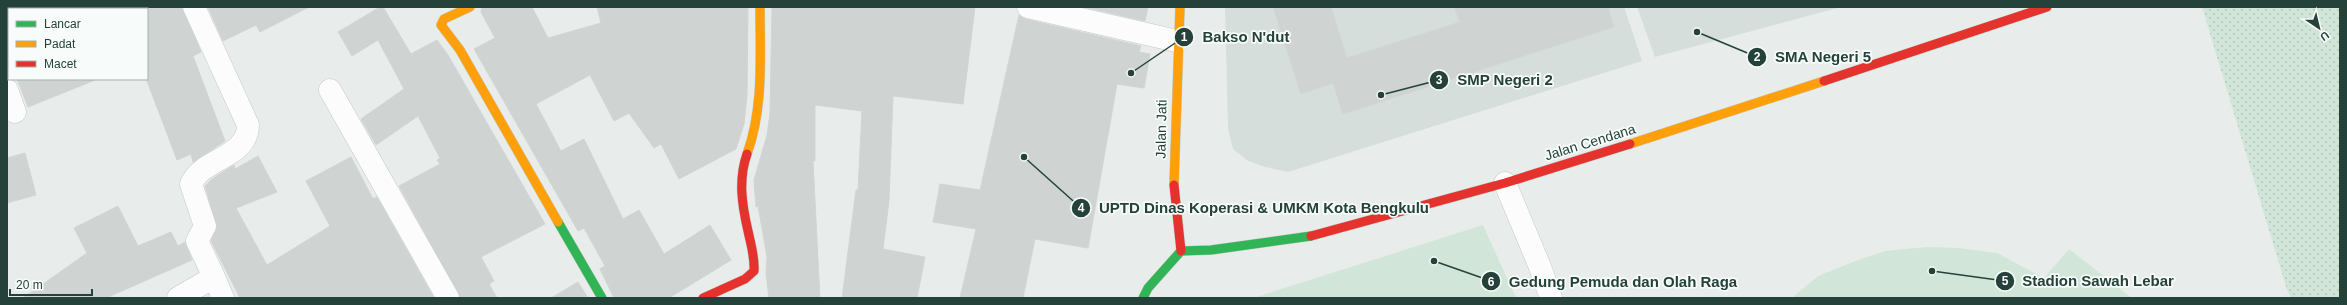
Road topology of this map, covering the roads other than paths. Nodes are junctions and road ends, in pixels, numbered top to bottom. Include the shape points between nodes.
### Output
1 (194, 7) edge
2 (470, 7) edge
3 (760, 7) edge
4 (1028, 7) edge
5 (1180, 7) edge
6 (2047, 7) edge
7 (1177, 41) junction
8 (7, 90) edge
9 (330, 90) dead end
10 (15, 112) dead end
11 (1505, 183) junction
12 (1181, 251) junction
13 (214, 277) junction
14 (178, 298) edge
15 (224, 298) edge
16 (448, 298) edge
17 (602, 298) edge
18 (703, 298) edge
19 (1143, 298) edge
20 (1551, 298) edge

1 - 13 street via 247,123 248,131 242,144 199,173 191,184 205,226 197,241
2 - 17 main road via 444,19 441,25 460,50
3 - 18 main road via 760,101 755,132 742,179 742,197 755,260 754,271 745,279
4 - 7 street
5 - 7 main road, Jalan Jati
6 - 11 main road, Jalan Cendana
7 - 12 main road, Jalan Jati via 1174,189
8 - 10 street
9 - 16 street
11 - 12 main road, Jalan Cendana via 1300,239 1211,250
11 - 20 street
12 - 19 main road via 1148,288
13 - 14 street
13 - 15 street

